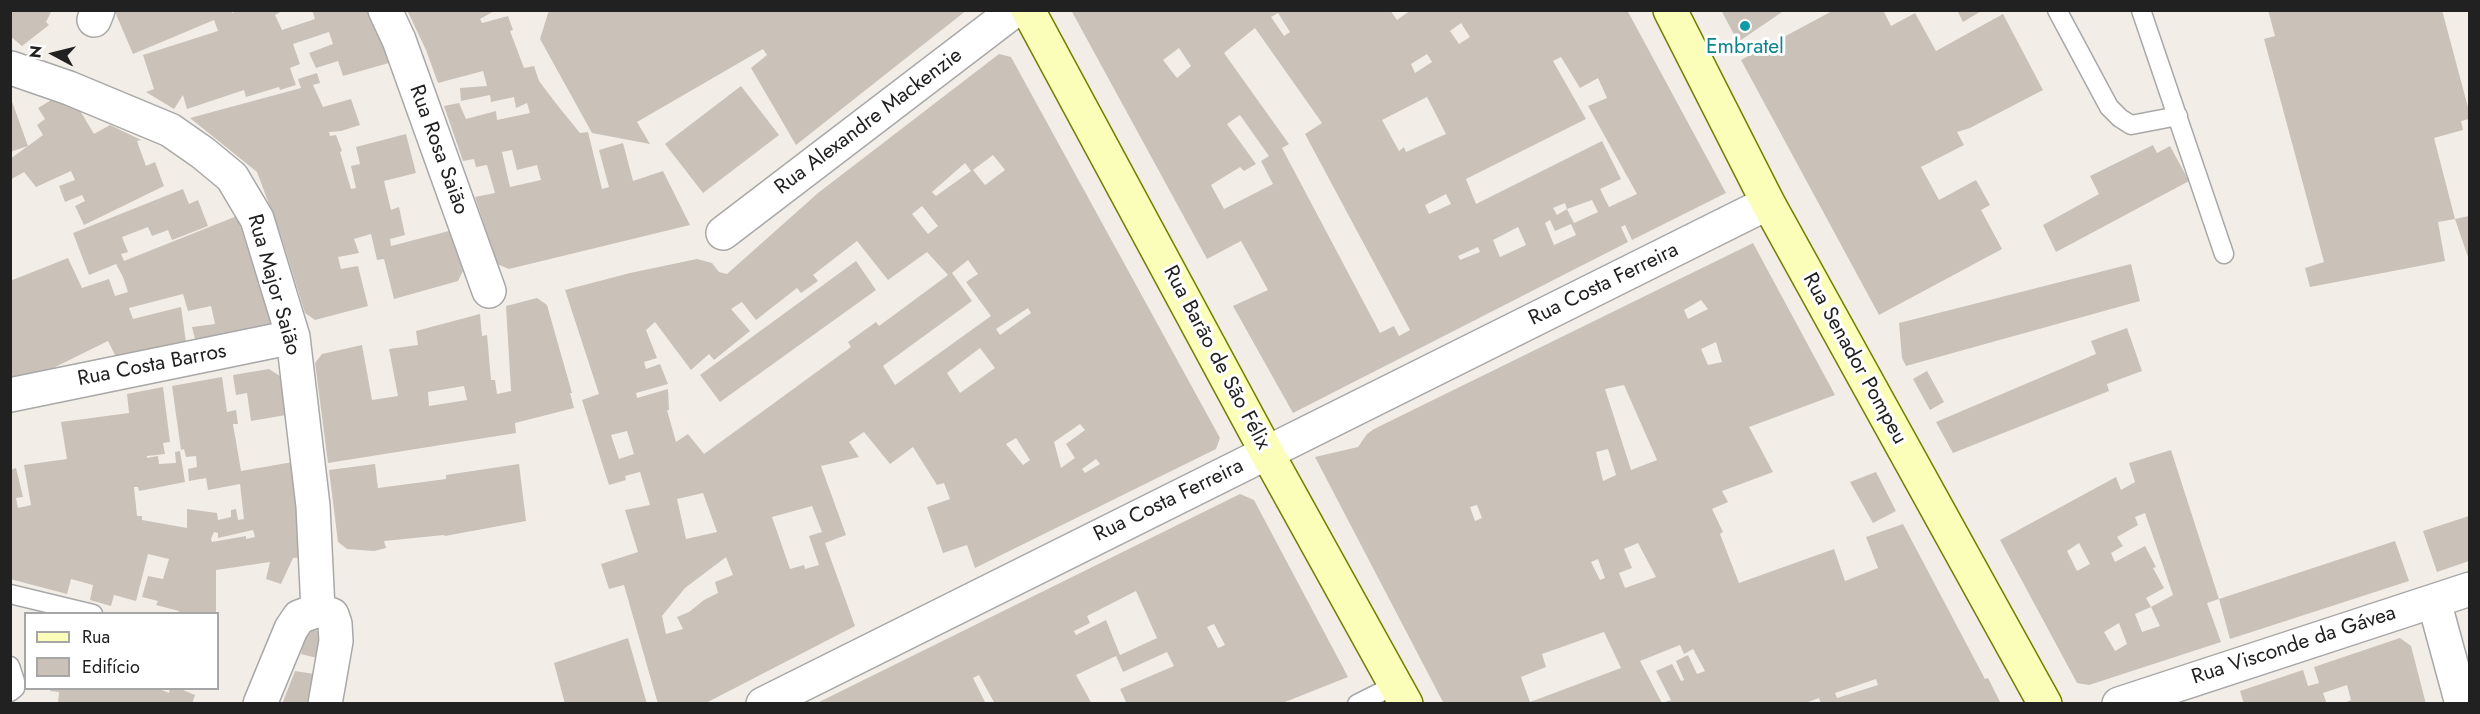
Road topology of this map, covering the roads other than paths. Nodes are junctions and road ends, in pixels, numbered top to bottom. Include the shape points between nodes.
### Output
1 (385, 10) edge
2 (1015, 10) edge
3 (1028, 10) edge
4 (1670, 10) edge
5 (2057, 10) edge
6 (2141, 10) edge
7 (10, 68) edge
8 (2178, 116) junction
9 (1768, 203) junction
10 (723, 233) dead end
11 (2224, 254) dead end
12 (489, 291) dead end
13 (293, 337) junction
14 (10, 394) edge
15 (1267, 453) junction
16 (2469, 590) edge
17 (10, 594) edge
18 (2434, 601) junction
19 (318, 610) junction
20 (85, 612) edge
21 (10, 666) edge
22 (10, 692) edge
23 (1400, 694) edge
24 (260, 704) edge
25 (325, 704) edge
26 (763, 704) edge
27 (1357, 704) edge
28 (2045, 704) edge
29 (2120, 704) edge
30 (2462, 704) edge

1 - 12 street, Rua Rosa Saião
2 - 10 street, Rua Alexandre Mackenzie
3 - 15 street, Rua Barão de São Félix
4 - 9 street, Rua Senador Pompeu
5 - 8 lane via 2109,107 2120,118 2131,125
6 - 8 lane
7 - 13 street, Rua Major Saião via 170,130 232,177 257,219
8 - 11 lane
9 - 15 street, Rua Costa Ferreira
9 - 28 street, Rua Senador Pompeu
13 - 14 street, Rua Costa Barros
13 - 19 street, Rua Major Saião via 313,506
15 - 23 street, Rua Barão de São Félix
15 - 26 street, Rua Costa Ferreira
16 - 18 street, Rua Visconde da Gávea
17 - 20 lane
18 - 29 street, Rua Visconde da Gávea
18 - 30 street
19 - 24 street via 299,617 291,629
19 - 25 street via 332,615 335,624
21 - 22 lane via 15,688
23 - 27 lane

